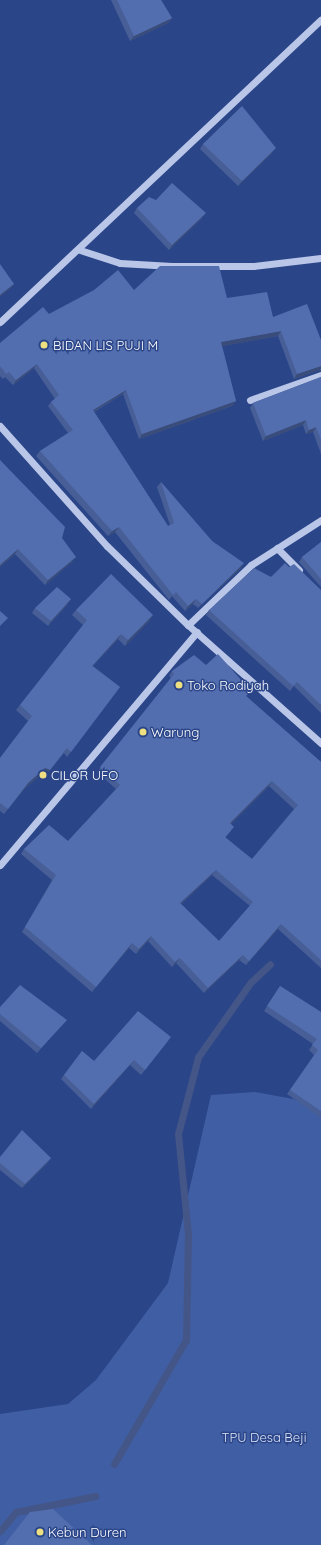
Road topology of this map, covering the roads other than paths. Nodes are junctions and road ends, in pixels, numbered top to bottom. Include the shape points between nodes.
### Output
1 (321, 20) edge
2 (80, 250) junction
3 (321, 258) edge
4 (0, 322) edge
5 (321, 375) edge
6 (250, 400) dead end
7 (0, 426) edge
8 (321, 520) edge
9 (276, 548) junction
10 (304, 575) edge
11 (188, 625) junction
12 (197, 632) junction
13 (321, 743) edge
14 (0, 865) edge

1 - 2 street
2 - 3 street via 120,263 172,266 253,266
2 - 4 street
5 - 6 street
7 - 11 street via 107,546
8 - 9 street
9 - 10 street
9 - 11 street via 251,566
11 - 12 street
12 - 13 street
12 - 14 street

